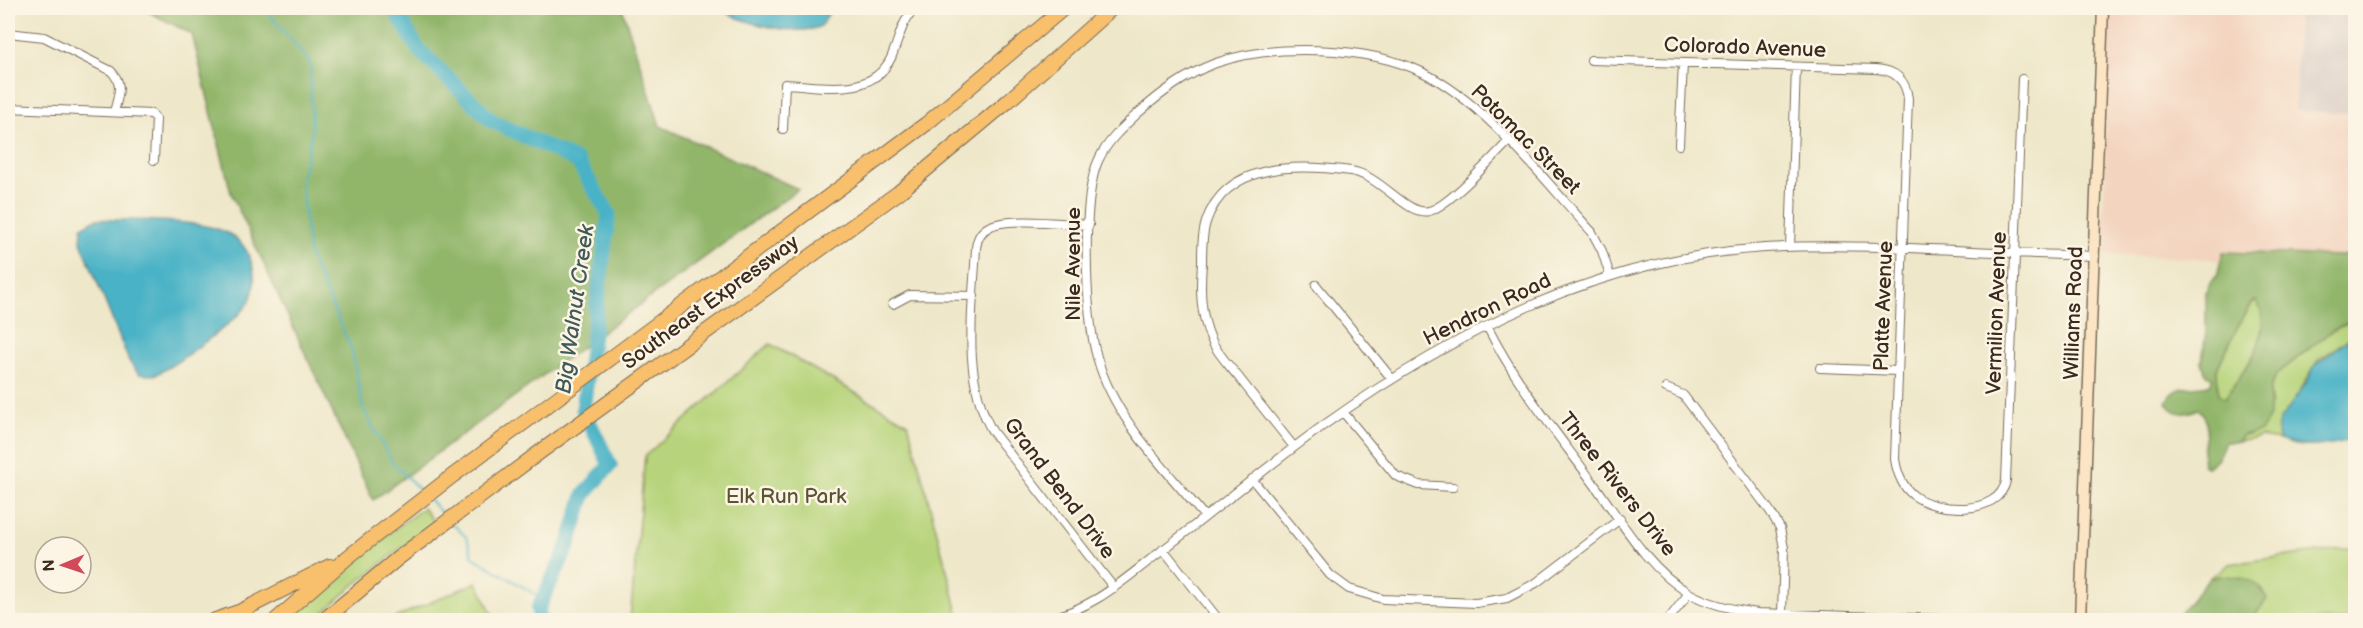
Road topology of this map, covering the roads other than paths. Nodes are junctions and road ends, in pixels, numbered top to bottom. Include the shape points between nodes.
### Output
1 (915, 8) edge
2 (1064, 8) edge
3 (1112, 8) edge
4 (2103, 8) edge
5 (8, 33) edge
6 (1592, 60) dead end
7 (1683, 63) junction
8 (1796, 67) junction
9 (1896, 75) joint
10 (2022, 79) dead end
11 (1148, 104) joint
12 (8, 108) edge
13 (114, 112) junction
14 (783, 129) dead end
15 (1508, 142) junction
16 (1679, 145) dead end
17 (154, 160) dead end
18 (1089, 225) junction
19 (1790, 247) junction
20 (1903, 249) junction
21 (2016, 253) junction
22 (2095, 256) junction
23 (1610, 276) junction
24 (1316, 285) dead end
25 (974, 296) junction
26 (893, 304) dead end
27 (1487, 326) junction
28 (1820, 368) dead end
29 (1898, 371) junction
30 (1392, 379) junction
31 (1666, 388) dead end
32 (1343, 412) junction
33 (1294, 447) junction
34 (1252, 479) junction
35 (1453, 487) dead end
36 (1952, 506) joint
37 (1205, 517) junction
38 (1620, 519) junction
39 (1163, 549) junction
40 (348, 556) junction
41 (363, 587) junction
42 (1114, 588) junction
43 (1689, 593) junction
44 (1782, 614) junction
45 (215, 621) edge
46 (276, 621) edge
47 (324, 621) edge
48 (335, 621) edge
49 (1045, 621) edge
50 (1219, 621) edge
51 (1668, 621) edge
52 (1977, 621) edge
53 (2080, 621) edge

1 - 14 street via 906,17 891,58 872,79 846,88 784,84
2 - 40 highway, Southeast Expressway via 926,124
3 - 41 highway, Southeast Expressway via 898,193 634,382
4 - 22 main road, Williams Road
5 - 13 street via 44,37 111,71 120,88
6 - 7 street, Colorado Avenue
7 - 8 street, Colorado Avenue
7 - 16 street
8 - 9 street, Colorado Avenue via 1881,69
8 - 19 street
9 - 20 street, Platte Avenue via 1905,86 1908,99
10 - 21 street, Vermilion Avenue
11 - 15 street, Potomac Street via 1187,76 1239,57 1289,51 1349,53 1395,62 1439,81 1470,104
11 - 18 street, Nile Avenue via 1099,158 1090,194
12 - 13 street
13 - 17 street via 155,116
15 - 23 street, Potomac Street via 1592,232
15 - 33 street via 1444,203 1426,211 1412,209 1382,185 1352,171 1271,169 1241,179 1216,202 1206,221 1200,288 1203,316 1215,348
18 - 25 street, Grand Bend Drive via 1008,222 986,228 976,248
18 - 37 street, Nile Avenue via 1089,322 1107,386 1133,429
19 - 20 street, Hendron Road
19 - 23 street, Hendron Road via 1698,256
20 - 21 street, Hendron Road
20 - 29 street, Platte Avenue
21 - 22 street, Hendron Road
21 - 36 street, Vermilion Avenue via 2005,488 1986,506
22 - 53 main road, Williams Road
23 - 27 street, Hendron Road via 1511,312
24 - 30 street
25 - 26 street via 910,295
25 - 42 street, Grand Bend Drive via 973,376 986,421
27 - 30 street, Hendron Road
27 - 38 street, Three Rivers Drive via 1520,385
28 - 29 street
29 - 36 street, Platte Avenue via 1894,449 1898,475 1907,490 1920,500
30 - 32 street, Hendron Road
31 - 44 street via 1683,395 1775,519 1784,548
32 - 33 street, Hendron Road
32 - 35 street via 1396,476 1419,485
33 - 34 street, Hendron Road
34 - 37 street, Hendron Road
34 - 38 street via 1330,575 1349,589 1383,599 1476,603 1507,598 1536,583
37 - 39 street, Hendron Road
38 - 43 street, Three Rivers Drive via 1652,561
39 - 42 street, Hendron Road
39 - 50 street
40 - 45 highway
40 - 46 highway, Southeast Expressway
41 - 47 highway, Southeast Expressway
41 - 48 highway
42 - 49 street, Hendron Road via 1078,611
43 - 44 street, Three Rivers Drive via 1740,610
43 - 51 street
44 - 52 street, Three Rivers Drive

